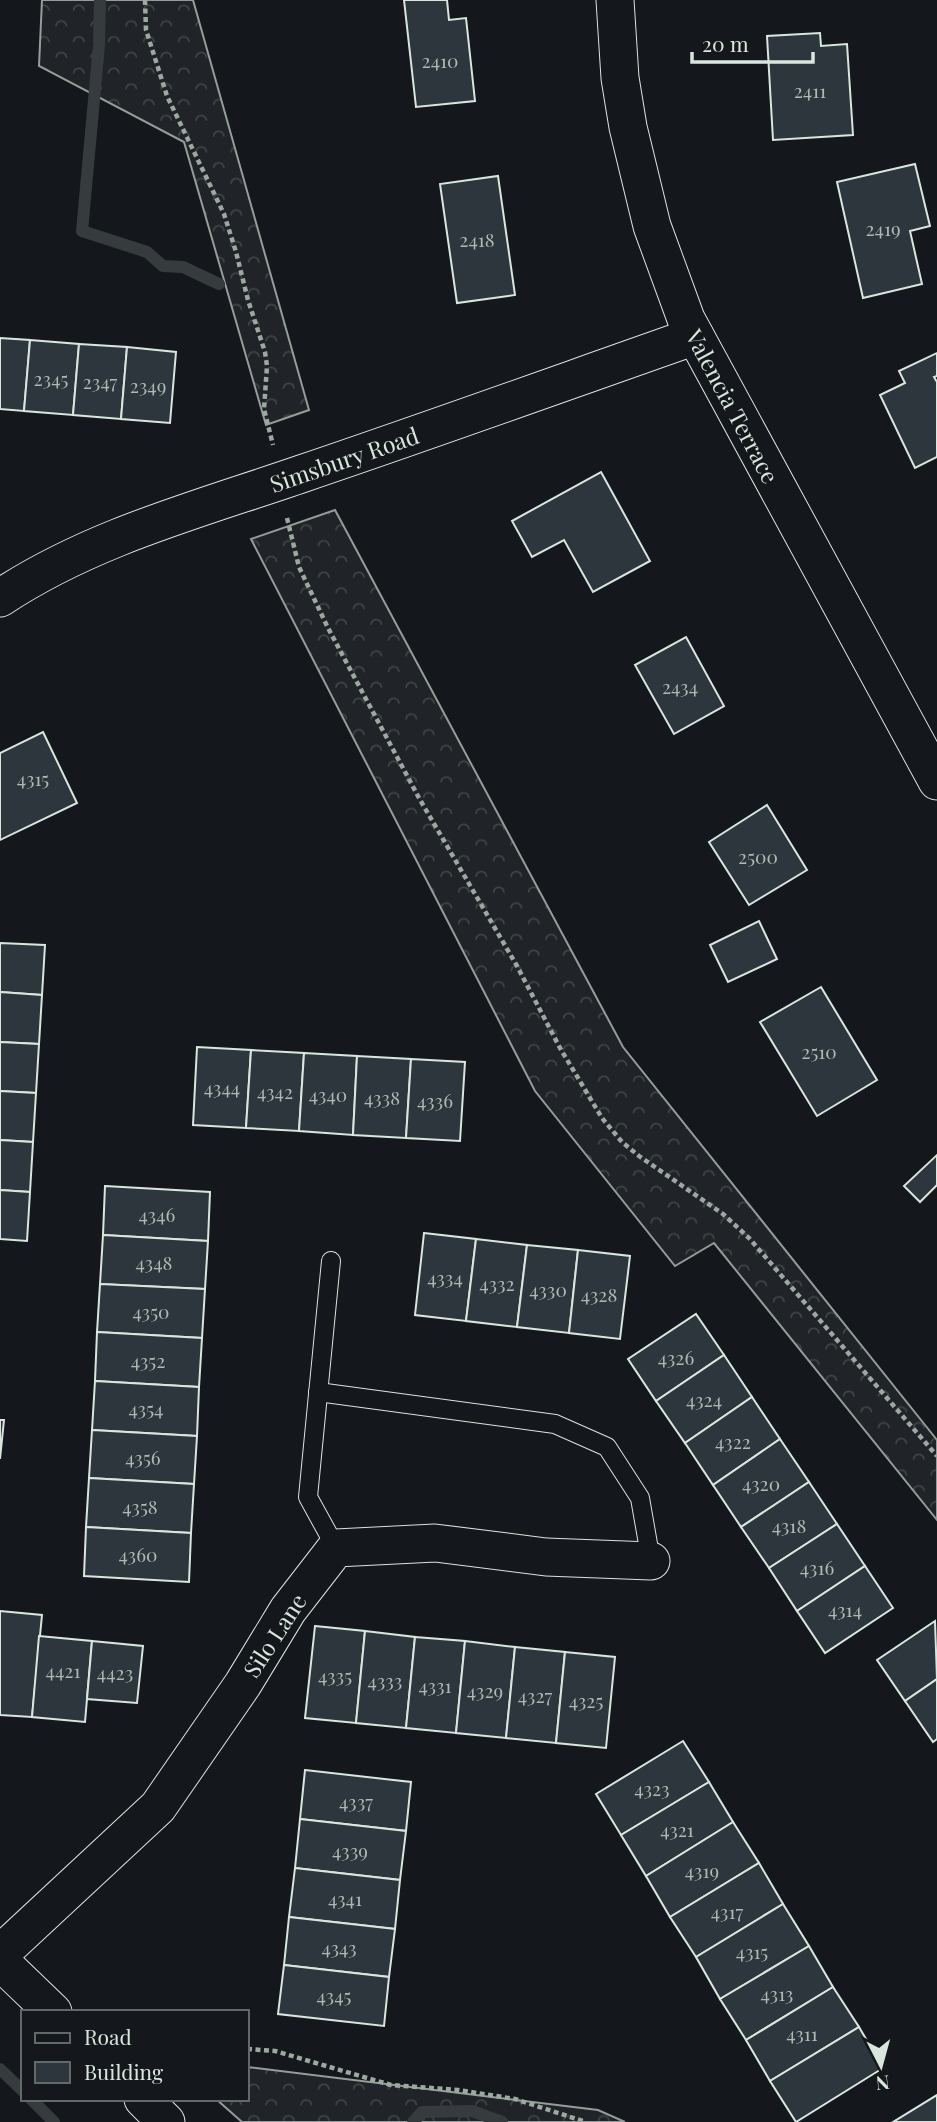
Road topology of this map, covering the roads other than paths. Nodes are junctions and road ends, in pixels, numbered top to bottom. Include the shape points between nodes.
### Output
1 (615, 0) edge
2 (695, 336) junction
3 (0, 598) edge
4 (937, 782) edge
5 (331, 1261) dead end
6 (318, 1392) junction
7 (336, 1548) junction
8 (651, 1561) joint
9 (0, 1954) edge
10 (0, 1961) edge
11 (51, 2010) edge
12 (144, 2101) edge
13 (166, 2122) edge

1 - 2 street, Valencia Terrace via 628,127 652,226
2 - 3 street, Simsbury Road via 150,524 60,563
2 - 4 street, Valencia Terrace
5 - 6 lane
6 - 7 lane via 308,1496
6 - 8 lane via 555,1424 607,1447 640,1498
7 - 8 street via 435,1543 546,1557
7 - 9 street, Silo Lane via 288,1609 243,1684 158,1807
10 - 11 street
12 - 13 street

